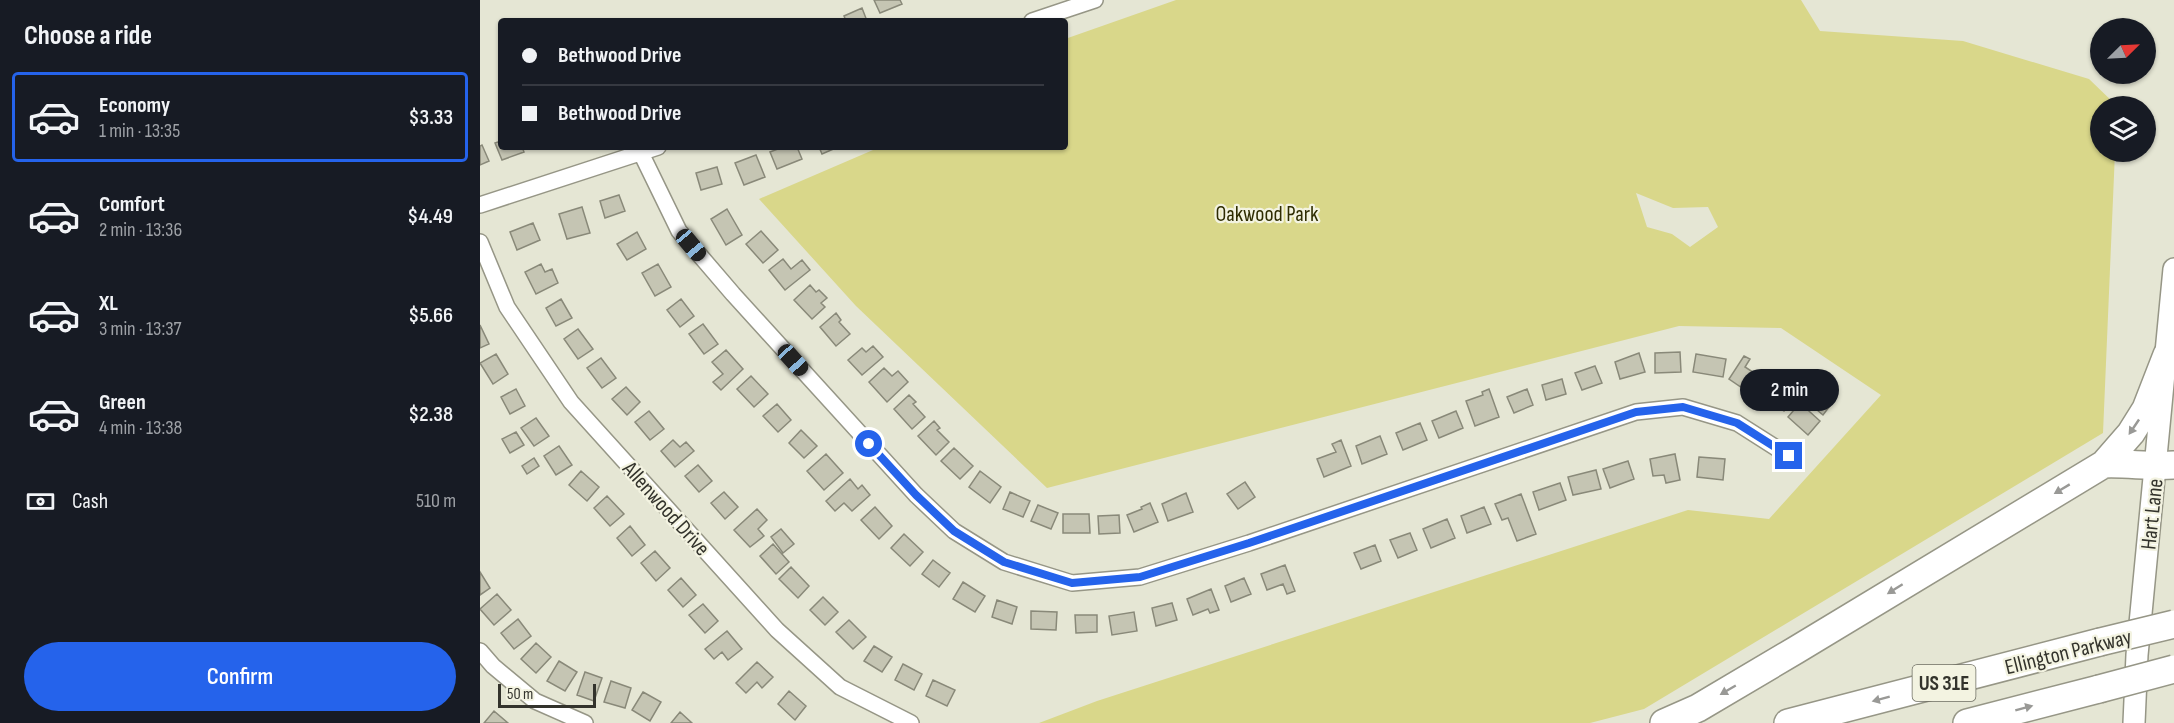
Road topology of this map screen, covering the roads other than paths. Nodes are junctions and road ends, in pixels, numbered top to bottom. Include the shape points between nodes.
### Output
1 (1095, 0) edge
2 (1041, 18) edge
3 (650, 150) edge
4 (641, 153) junction
5 (480, 206) edge
6 (480, 242) edge
7 (2174, 270) edge
8 (2171, 363) edge
9 (1789, 456) dead end
10 (2104, 464) junction
11 (2165, 466) edge
12 (2174, 624) edge
13 (480, 651) edge
14 (2174, 669) edge
15 (585, 723) edge
16 (911, 723) edge
17 (1664, 723) edge
18 (1788, 723) edge
19 (1967, 723) edge
20 (2134, 723) edge

1 - 2 street
3 - 4 street
4 - 5 street
4 - 9 street via 679,231 916,495 954,531 1004,562 1072,583 1140,577 1636,412 1683,407 1737,423
6 - 16 street, Allenwood Drive via 507,306 571,402 777,630 840,687
7 - 8 main road, Hart Lane
8 -> 10 highway via 2146,409
8 - 11 main road, Hart Lane
10 - 11 highway
10 -> 17 highway via 1698,708
11 - 20 main road, Hart Lane via 2137,655
12 -> 18 highway, Ellington Parkway / US 31E, bridge
13 - 15 street via 492,666 535,701
19 -> 14 highway, Ellington Parkway / US 31E, bridge

